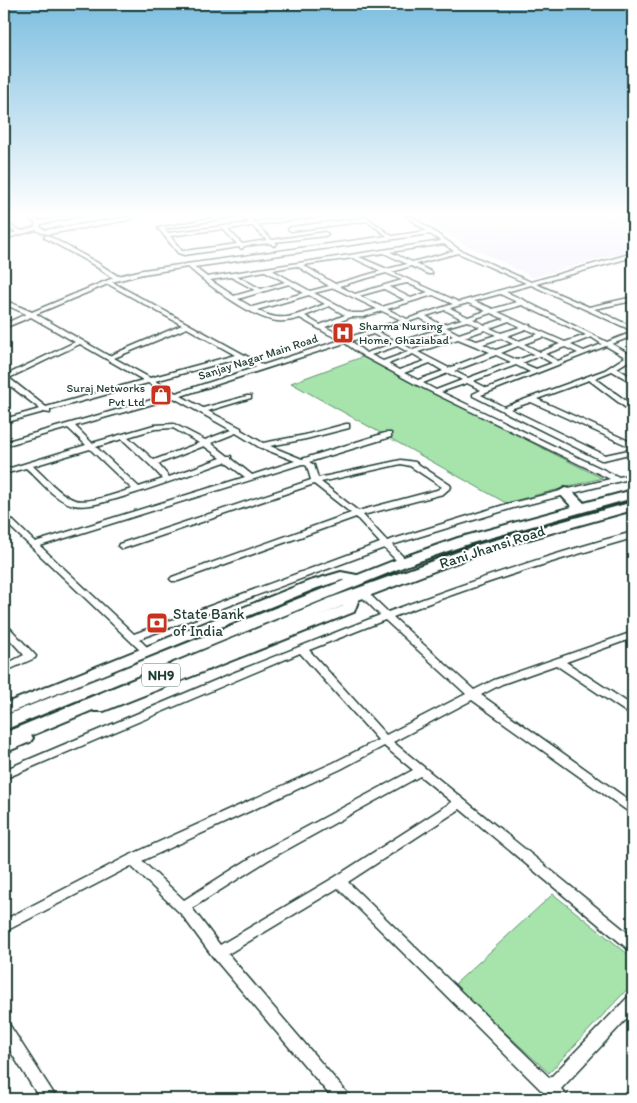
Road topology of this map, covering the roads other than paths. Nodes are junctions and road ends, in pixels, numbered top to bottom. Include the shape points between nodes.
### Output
1 (100, 266) edge
2 (186, 266) edge
3 (190, 266) edge
4 (281, 266) edge
5 (301, 266) edge
6 (375, 266) edge
7 (405, 266) edge
8 (414, 266) edge
9 (492, 266) edge
10 (590, 266) edge
11 (265, 269) junction
12 (386, 272) junction
13 (430, 273) dead end
14 (232, 275) junction
15 (117, 278) junction
16 (204, 279) junction
17 (406, 281) junction
18 (108, 282) junction
19 (288, 283) junction
20 (529, 283) junction
21 (332, 285) junction
22 (386, 288) junction
23 (261, 291) junction
24 (432, 292) junction
25 (500, 292) junction
26 (305, 293) junction
27 (356, 295) junction
28 (234, 298) junction
29 (633, 299) edge
30 (409, 300) junction
31 (469, 301) junction
32 (4, 302) edge
33 (524, 302) junction
34 (330, 304) junction
35 (458, 304) junction
36 (382, 308) junction
37 (445, 308) junction
38 (253, 309) junction
39 (588, 309) junction
40 (493, 311) junction
41 (33, 315) junction
42 (300, 315) junction
43 (350, 315) junction
44 (421, 316) junction
45 (510, 319) junction
46 (468, 320) junction
47 (406, 321) junction
48 (5, 324) edge
49 (186, 326) junction
50 (528, 326) junction
51 (320, 327) junction
52 (484, 327) junction
53 (443, 328) junction
54 (633, 329) edge
55 (374, 332) junction
56 (544, 334) junction
57 (633, 334) edge
58 (591, 335) junction
59 (458, 336) junction
60 (501, 336) junction
61 (347, 341) junction
62 (80, 342) junction
63 (396, 344) junction
64 (475, 344) junction
65 (519, 344) junction
66 (563, 344) junction
67 (608, 344) junction
68 (413, 352) junction
69 (496, 353) junction
70 (537, 353) junction
71 (584, 354) junction
72 (242, 355) junction
73 (365, 355) junction
74 (109, 358) junction
75 (632, 358) edge
76 (430, 361) junction
77 (514, 363) junction
78 (558, 363) junction
79 (382, 364) junction
80 (262, 368) junction
81 (612, 368) junction
82 (447, 370) junction
83 (536, 372) junction
84 (398, 373) junction
85 (590, 377) junction
86 (468, 380) junction
87 (152, 381) junction
88 (633, 381) edge
89 (417, 383) junction
90 (487, 391) junction
91 (436, 392) junction
92 (177, 395) junction
93 (248, 397) dead end
94 (531, 399) junction
95 (633, 408) edge
96 (504, 409) junction
97 (205, 410) junction
98 (47, 411) junction
99 (4, 421) edge
100 (70, 426) junction
101 (346, 426) dead end
102 (238, 430) junction
103 (388, 435) dead end
104 (124, 437) junction
105 (4, 444) edge
106 (207, 444) junction
107 (262, 445) junction
108 (94, 446) junction
109 (633, 446) edge
110 (633, 451) edge
111 (229, 458) junction
112 (153, 462) junction
113 (304, 462) junction
114 (28, 466) junction
115 (4, 472) edge
116 (250, 476) junction
117 (633, 476) edge
118 (167, 479) junction
119 (618, 480) junction
120 (315, 481) junction
121 (138, 489) junction
122 (565, 492) junction
123 (633, 494) edge
124 (633, 506) edge
125 (581, 508) junction
126 (358, 514) junction
127 (4, 517) edge
128 (633, 535) edge
129 (386, 544) junction
130 (33, 545) junction
131 (122, 546) dead end
132 (403, 562) junction
133 (175, 579) dead end
134 (358, 589) junction
135 (314, 604) junction
136 (387, 617) junction
137 (4, 626) edge
138 (633, 635) edge
139 (132, 638) junction
140 (303, 650) junction
141 (146, 651) junction
142 (556, 661) junction
143 (4, 669) edge
144 (472, 695) junction
145 (4, 710) edge
146 (633, 711) edge
147 (4, 723) edge
148 (4, 740) edge
149 (385, 741) junction
150 (4, 747) edge
151 (421, 771) junction
152 (4, 775) edge
153 (460, 803) junction
154 (633, 809) edge
155 (132, 860) junction
156 (339, 881) junction
157 (184, 907) junction
158 (4, 926) edge
159 (633, 944) edge
160 (218, 953) junction
161 (633, 1002) edge
162 (4, 1029) edge
163 (556, 1094) edge
164 (49, 1099) edge
165 (343, 1099) edge

1 - 15 street
2 - 15 street
3 - 16 street
4 - 11 street
5 - 21 street
6 - 12 street
7 - 12 street
8 - 13 street
9 - 20 street
10 - 20 street, Sanjay Nagar Main Road
11 - 14 street
11 - 19 street
12 - 17 street
12 - 21 street
14 - 16 street
14 - 23 street
15 - 18 street
16 - 28 street
17 - 22 street
17 - 24 street
18 - 41 street
18 - 49 street
19 - 23 street
19 - 26 street
20 - 25 street, Sanjay Nagar Main Road
20 - 39 street
21 - 26 street
21 - 27 street
22 - 27 street
22 - 30 street
23 - 28 street
24 - 30 street
24 - 35 street
25 - 31 street, Sanjay Nagar Main Road
25 - 33 street
26 - 34 street
26 - 38 street
27 - 36 street
28 - 38 street
29 - 39 street
30 - 36 street
31 - 35 street, Sanjay Nagar Main Road
31 - 40 street
32 - 41 street
33 - 40 street
33 - 58 street
34 - 42 street
34 - 43 street
35 - 37 street, Sanjay Nagar Main Road
36 - 43 street via 363,315
36 - 47 street
37 - 44 street, Sanjay Nagar Main Road
37 - 46 street
38 - 42 street via 274,320
39 - 54 street
40 - 45 street
40 - 46 street
41 - 48 street
41 - 62 street
42 - 51 street
43 - 51 street
44 - 47 street, Sanjay Nagar Main Road
44 - 53 street
45 - 50 street
45 - 52 street
46 - 52 street
46 - 53 street
47 - 55 street, Sanjay Nagar Main Road
49 - 72 street
49 - 74 street
50 - 56 street
50 - 60 street
51 - 61 street
52 - 59 street
52 - 60 street
53 - 59 street
53 - 63 street
55 - 61 street, Sanjay Nagar Main Road
55 - 63 street
56 - 65 street
56 - 66 street
57 - 67 street
58 - 66 street
58 - 67 street
59 - 64 street
59 - 68 street
60 - 64 street
60 - 65 street
61 - 73 street
61 - 80 street, Sanjay Nagar Main Road
62 - 74 street
62 - 98 street via 4,378
63 - 68 street
63 - 73 street
64 - 69 street
65 - 69 street
65 - 70 street
66 - 70 street
66 - 71 street
67 - 71 street
67 - 75 street
68 - 76 street
68 - 79 street
69 - 77 street
69 - 82 street
70 - 77 street
70 - 78 street
71 - 78 street
72 - 80 street
72 - 87 street
73 - 79 street
74 - 87 street
75 - 81 street
76 - 82 street
76 - 84 street
77 - 83 street
77 - 86 street
78 - 83 street
79 - 84 street
80 - 92 street, Sanjay Nagar Main Road
81 - 85 street
81 - 88 street
82 - 86 street
82 - 89 street
83 - 90 street
84 - 89 street
85 - 94 street
85 - 95 street
86 - 90 street
86 - 91 street
87 - 92 street
87 - 98 street
89 - 91 street
90 - 96 street via 475,396
91 - 119 street
92 - 97 street
92 - 100 street, Sanjay Nagar Main Road
93 - 97 street
94 - 96 street
94 - 109 street
96 - 110 street via 604,458
97 - 102 street
98 - 99 street
100 - 105 street, Sanjay Nagar Main Road
100 - 108 street
101 - 107 street
102 - 106 street
102 - 107 street
103 - 113 street
104 - 106 street via 169,425
104 - 108 street
104 - 112 street
106 - 111 street
106 - 112 street
107 - 113 street
108 - 114 street
108 - 121 street
111 - 116 street
111 - 118 street
112 - 118 street
113 - 116 street
113 - 120 street via 310,465
114 - 115 street
114 - 121 street via 74,503 90,503
116 - 130 street
117 - 119 street
118 - 121 street
119 - 122 street
120 - 126 street
120 - 126 street via 401,462 412,464 448,487
120 - 131 street
122 - 125 highway
122 - 129 street
123 - 125 highway, Rani Jhansi Road / NH9
124 - 134 highway, Rani Jhansi Road / NH9 via 482,548
125 - 132 highway, Rani Jhansi Road / NH9 via 463,541
126 - 129 street
126 - 133 street
127 - 130 street
128 - 136 street via 458,588
129 - 132 street
129 - 139 street
130 - 139 street
132 - 134 highway, Rani Jhansi Road / NH9
134 - 135 highway, NH9
134 - 136 street
134 - 141 main road via 345,576 334,578
134 - 150 main road via 349,609
135 - 147 highway, NH9
135 - 148 highway, NH9
136 - 140 street
136 - 144 street
137 - 143 street via 30,656
138 - 142 street
139 - 141 street
140 - 149 street
140 - 152 street
141 - 145 main road
142 - 144 street
142 - 146 street
144 - 149 street
144 - 154 street
149 - 151 street
149 - 155 street
151 - 153 street
151 - 157 street via 264,856
153 - 156 street
153 - 159 street
155 - 157 street
155 - 158 street
156 - 160 street
156 - 163 street
157 - 160 street
160 - 165 street
161 - 163 street
162 - 164 street

